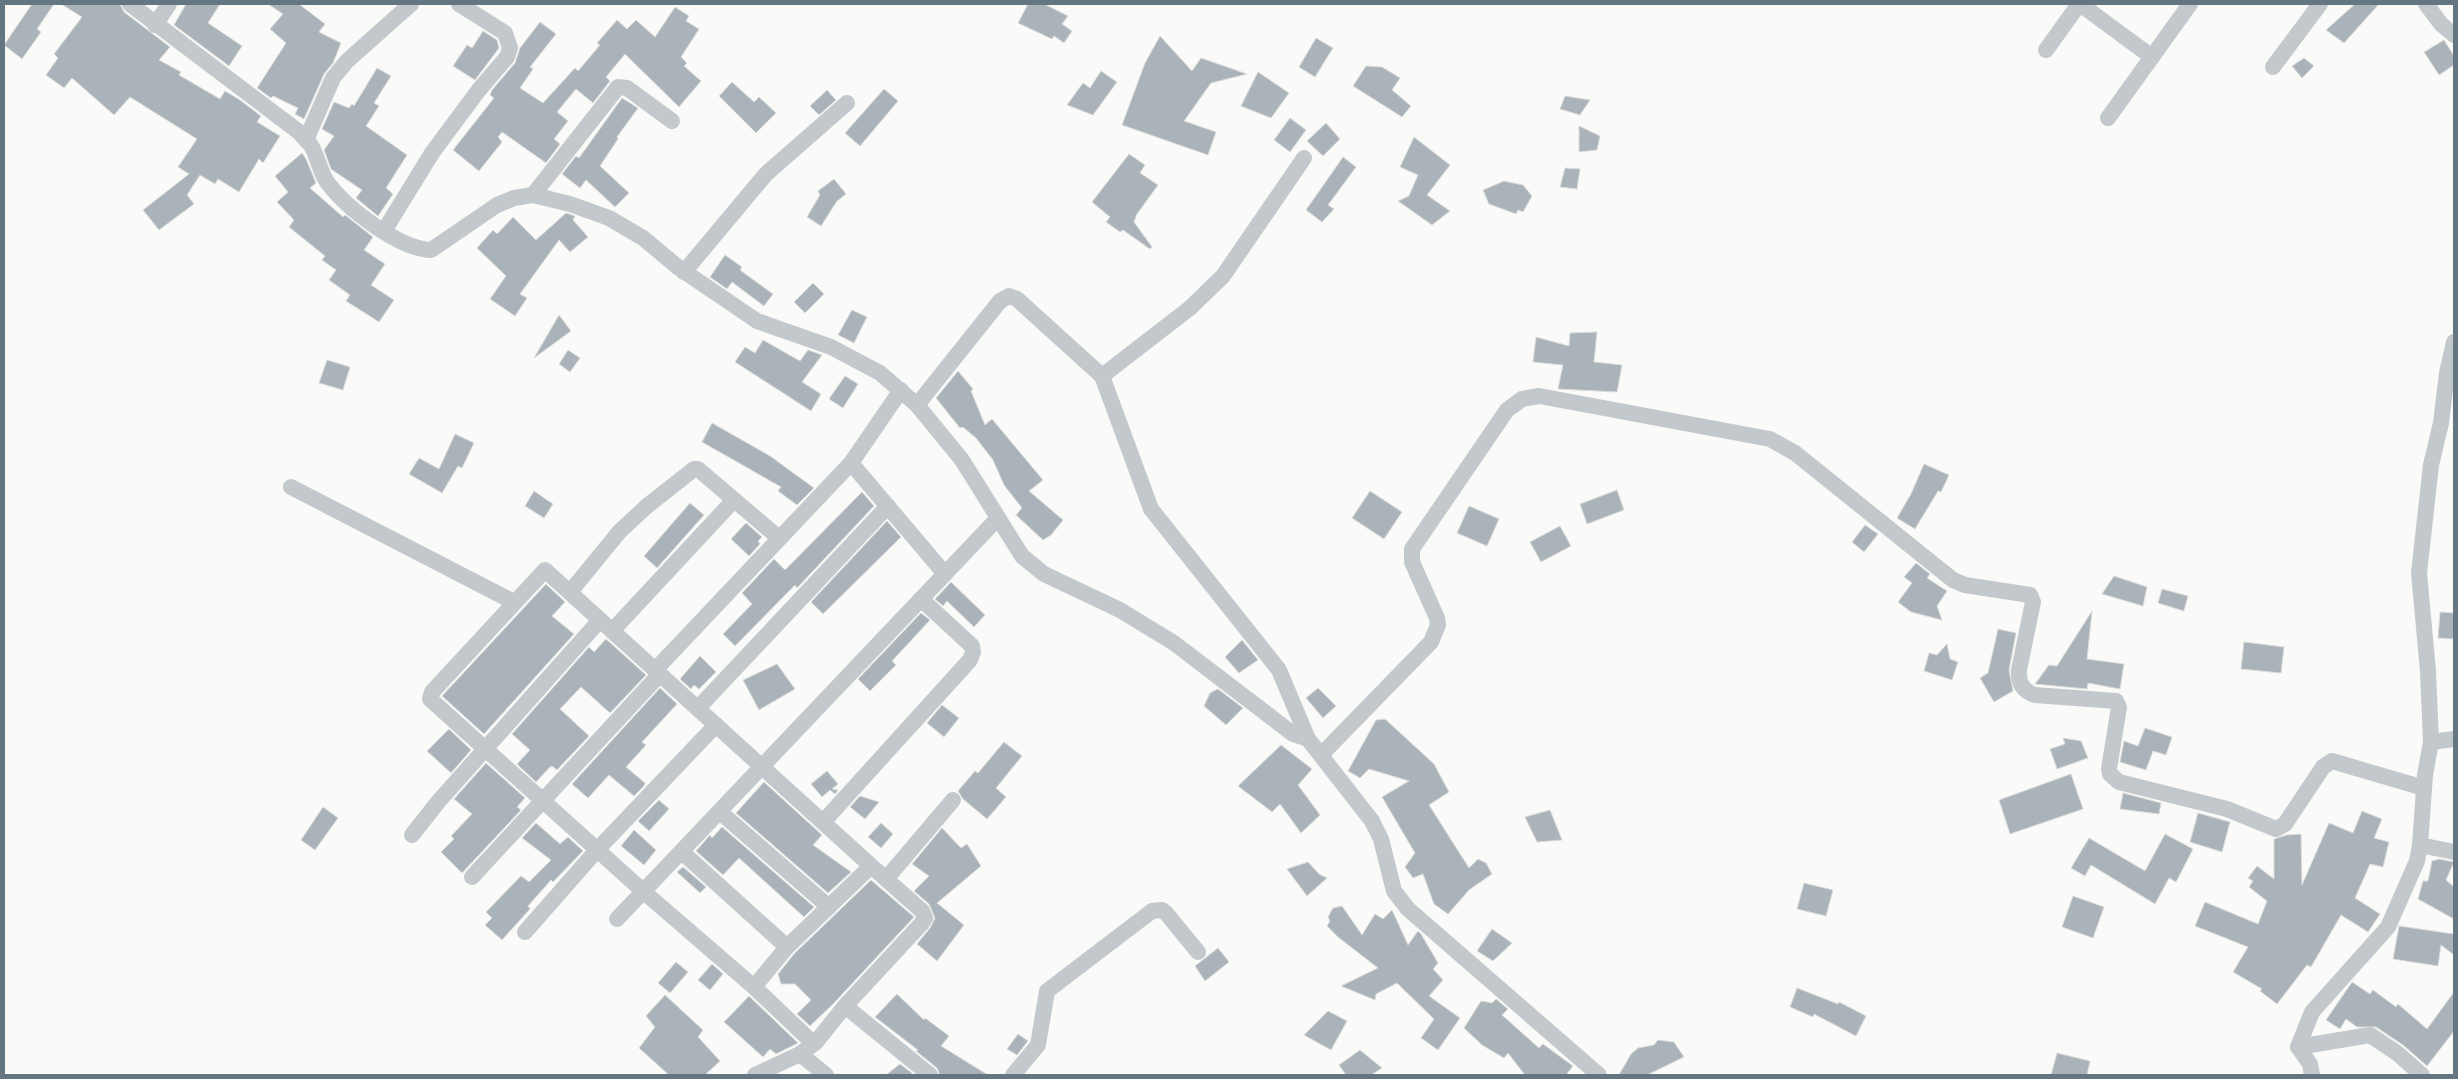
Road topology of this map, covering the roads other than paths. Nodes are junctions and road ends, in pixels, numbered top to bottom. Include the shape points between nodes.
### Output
1 (130, 4) edge
2 (169, 4) edge
3 (411, 4) edge
4 (460, 4) edge
5 (2080, 4) edge
6 (2190, 4) edge
7 (2320, 4) edge
8 (2426, 4) edge
9 (155, 25) junction
10 (2454, 35) edge
11 (2046, 50) dead end
12 (2152, 57) junction
13 (2273, 67) dead end
14 (847, 103) dead end
15 (2108, 118) dead end
16 (672, 121) dead end
17 (306, 140) junction
18 (1304, 158) dead end
19 (532, 196) junction
20 (384, 231) junction
21 (684, 272) junction
22 (2454, 342) edge
23 (1102, 376) junction
24 (901, 390) junction
25 (917, 405) junction
26 (851, 462) junction
27 (291, 487) dead end
28 (734, 500) junction
29 (888, 506) junction
30 (998, 518) junction
31 (779, 538) junction
32 (945, 574) junction
33 (570, 592) junction
34 (921, 599) junction
35 (514, 602) junction
36 (606, 626) junction
37 (658, 672) junction
38 (698, 708) junction
39 (716, 725) junction
40 (2454, 738) edge
41 (1308, 739) junction
42 (2431, 742) junction
43 (486, 751) junction
44 (1321, 755) junction
45 (763, 767) junction
46 (2424, 788) junction
47 (953, 800) dead end
48 (542, 801) junction
49 (720, 812) junction
50 (824, 822) junction
51 (412, 835) dead end
52 (2420, 845) junction
53 (597, 850) junction
54 (682, 852) junction
55 (2454, 852) edge
56 (869, 864) junction
57 (472, 877) dead end
58 (886, 879) junction
59 (644, 892) junction
60 (829, 907) junction
61 (617, 919) dead end
62 (525, 932) dead end
63 (788, 947) junction
64 (1198, 952) dead end
65 (754, 987) junction
66 (845, 1006) junction
67 (816, 1042) junction
68 (2298, 1047) junction
69 (800, 1054) junction
70 (755, 1075) edge
71 (826, 1075) edge
72 (930, 1075) edge
73 (1013, 1075) edge
74 (1599, 1075) edge
75 (2312, 1075) edge
76 (2422, 1075) edge

1 - 9 street
2 - 9 street
3 - 17 street via 346,61 332,78
4 - 20 street via 505,33 510,48 507,57 432,153
5 - 11 street
5 - 12 street
6 - 12 street
7 - 13 street
8 - 10 street
9 - 17 street via 287,122
12 - 15 street
14 - 21 street via 766,174
16 - 19 street via 627,88 618,87
17 - 20 street via 326,181 356,211
18 - 23 street via 1223,276 1190,308
19 - 20 street via 514,198 497,205 431,250 422,250
19 - 21 street via 570,204 609,218 643,238
21 - 24 street via 757,321 831,347 880,373
22 - 42 street via 2429,474 2419,573
23 - 25 street via 1017,299 1009,296 1000,301
23 - 41 street via 1151,508 1279,670
24 - 25 street
24 - 26 street
25 - 30 street via 962,460
26 - 29 street
26 - 31 street
27 - 35 street
28 - 31 street
28 - 33 street via 698,469 690,470 620,531
28 - 36 street
29 - 32 street
29 - 38 street
30 - 32 street
30 - 41 street via 1022,556 1044,574 1120,610 1174,643 1292,734
31 - 37 street
32 - 34 street
33 - 35 street via 545,570
33 - 36 street
34 - 45 street
34 - 50 street via 972,646 970,660
35 - 43 street via 432,692 430,699
36 - 37 street
36 - 43 street
37 - 38 street
37 - 48 street
38 - 39 street
39 - 45 street
39 - 53 street
40 - 42 street
41 - 44 street
42 - 46 street
43 - 48 street
43 - 51 street
44 - 46 street via 1431,642 1438,625 1437,618 1412,562 1412,549 1507,410 1522,399 1539,396 1770,439 1795,453 1954,580 1965,585 2030,596 2033,602 2018,670 2020,682 2026,691 2035,695 2113,699 2119,703 2109,769 2119,782 2227,809 2276,829 2285,824 2323,767 2332,761
44 - 74 street via 1372,821 1382,839 1394,891 1408,909
45 - 49 street
45 - 50 street
46 - 52 street
47 - 58 street
48 - 53 street
48 - 57 street
49 - 54 street
49 - 60 street
50 - 56 street
52 - 55 street
52 - 68 street via 2417,861 2388,927 2312,1012
53 - 59 street
53 - 62 street
54 - 59 street
54 - 63 street
56 - 58 street
56 - 60 street via 869,868
58 - 66 street via 922,911 924,918
59 - 61 street
59 - 65 street
60 - 63 street
63 - 65 street
64 - 73 street via 1166,913 1152,911 1047,991 1038,1045
65 - 67 street via 811,1041
66 - 67 street
66 - 72 street
67 - 69 street
68 - 75 street via 2310,1064
68 - 76 street via 2370,1035 2381,1040
69 - 70 street
69 - 71 street

